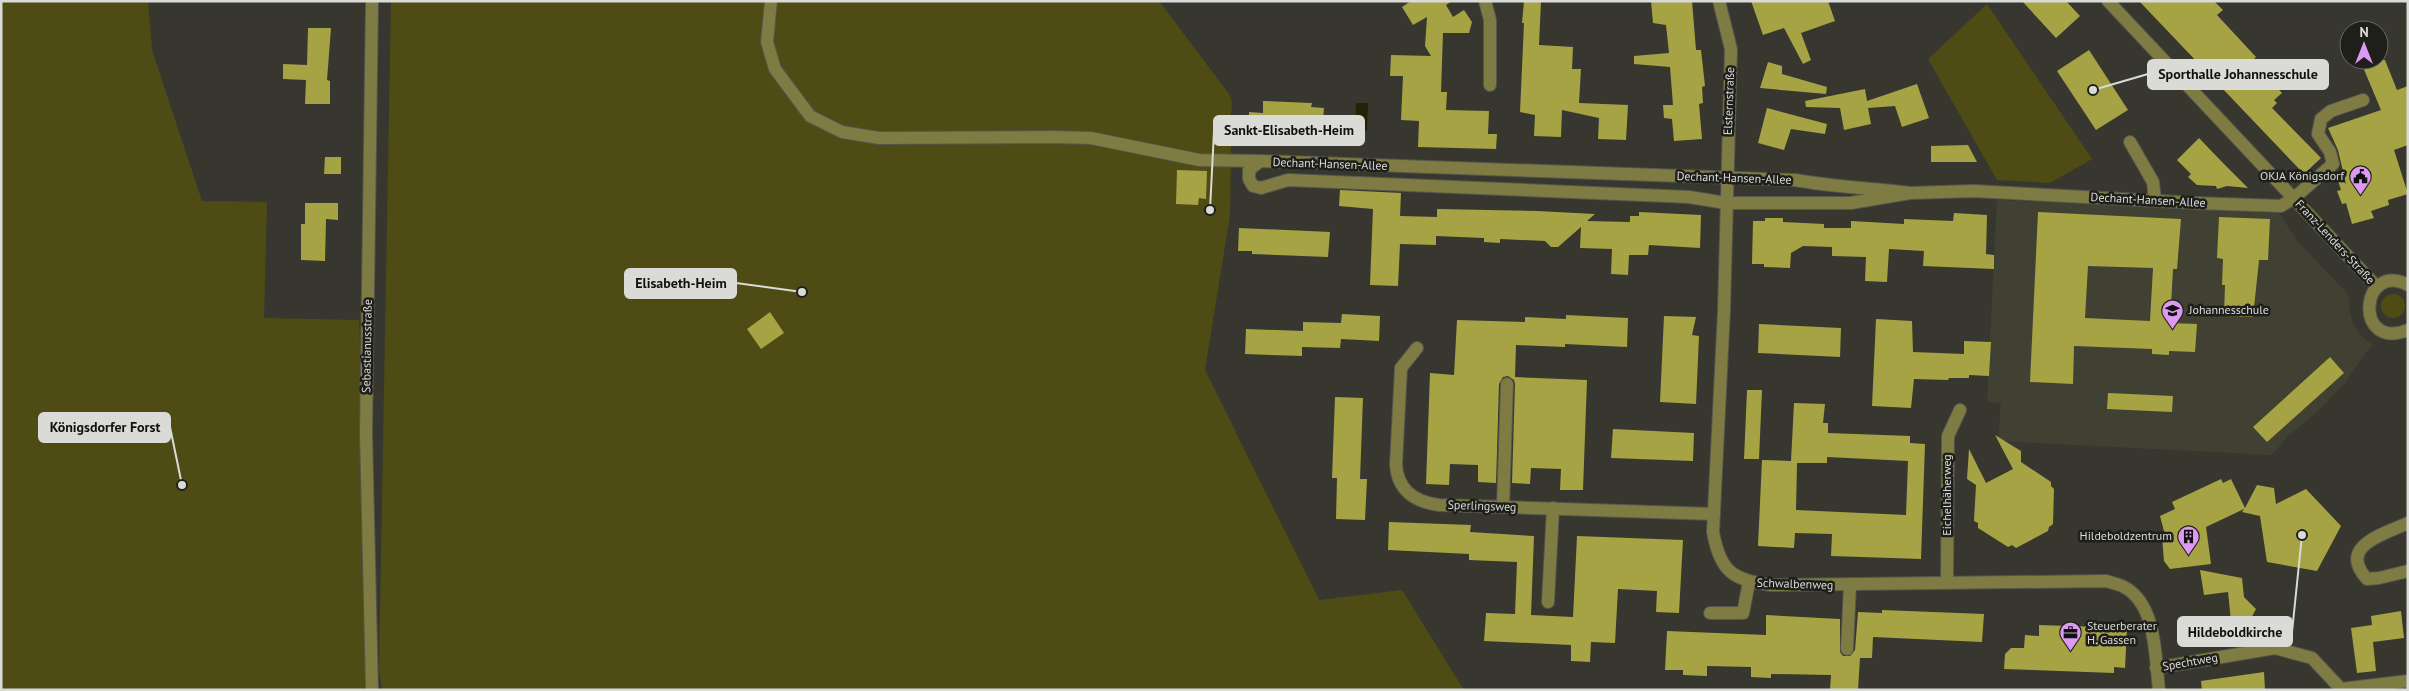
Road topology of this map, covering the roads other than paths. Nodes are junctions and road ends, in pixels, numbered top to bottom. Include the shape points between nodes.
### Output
1 (372, 1) edge
2 (771, 1) edge
3 (1484, 1) edge
4 (1719, 1) edge
5 (2108, 1) edge
6 (1490, 85) dead end
7 (2363, 100) dead end
8 (2130, 142) dead end
9 (1260, 161) junction
10 (1726, 178) junction
11 (1910, 193) junction
12 (2294, 198) junction
13 (2155, 200) junction
14 (1726, 203) junction
15 (2408, 285) edge
16 (2378, 287) junction
17 (2408, 330) edge
18 (1417, 348) dead end
19 (1508, 384) dead end
20 (1960, 410) dead end
21 (1503, 506) junction
22 (1553, 508) junction
23 (1714, 514) junction
24 (2408, 523) edge
25 (2408, 571) edge
26 (1750, 582) junction
27 (1947, 583) junction
28 (1850, 585) junction
29 (1548, 602) dead end
30 (1710, 612) dead end
31 (1846, 649) dead end
32 (2156, 668) junction
33 (2408, 681) edge
34 (372, 690) edge
35 (2160, 690) edge

1 - 34 street, Sebastianusstraße via 366,433
2 - 9 street via 767,42 775,69 810,116 842,132 880,138 1091,138 1199,160
3 - 6 street via 1490,20
4 - 10 street, Elsternstraße via 1731,49
5 - 12 street, Franz-Lenders-Straße
7 - 12 street via 2331,111 2321,119 2318,134 2330,152 2332,164
8 - 13 street via 2153,182
9 - 10 street, Dechant-Hansen-Allee
9 - 14 street, Dechant-Hansen-Allee via 1249,170 1249,179 1253,186 1261,188 1288,180 1670,196
10 - 11 street, Dechant-Hansen-Allee via 1795,180
10 - 14 street, Elsternstraße
11 - 13 street, Dechant-Hansen-Allee via 1974,191
11 - 14 street, Dechant-Hansen-Allee via 1851,204
12 - 13 street, Dechant-Hansen-Allee via 2281,206
12 - 16 street, Franz-Lenders-Straße
14 - 23 street, Schwalbenweg
15 - 16 street via 2392,282
16 - 17 street via 2369,302 2370,319 2390,334
18 - 21 street, Sperlingsweg via 1401,368 1396,464 1401,485 1425,503
19 - 21 street
20 - 27 street, Eichelhäherweg via 1948,436
21 - 22 street, Sperlingsweg
22 - 23 street, Sperlingsweg
22 - 29 street
23 - 26 street, Schwalbenweg via 1713,532 1719,557 1725,568
24 - 25 street via 2366,542 2357,555 2358,569 2367,579
26 - 28 street, Schwalbenweg
26 - 30 street via 1743,613
27 - 28 street, Schwalbenweg
27 - 32 street, Schwalbenweg via 2106,581 2124,587 2145,610 2152,631
28 - 31 street
32 - 33 street, Spechtweg via 2274,648 2312,658 2341,689
32 - 35 street, Schwalbenweg

